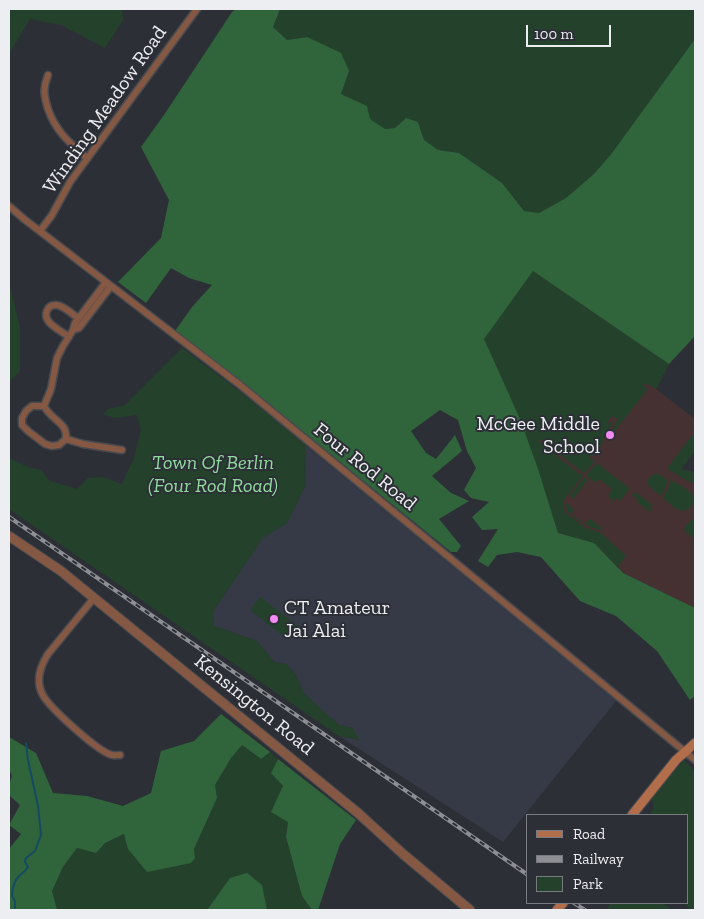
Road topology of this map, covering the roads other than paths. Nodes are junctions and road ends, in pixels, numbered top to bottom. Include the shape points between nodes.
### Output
1 (197, 9) edge
2 (48, 75) dead end
3 (87, 158) junction
4 (9, 206) edge
5 (40, 231) junction
6 (109, 284) junction
7 (78, 318) junction
8 (74, 330) junction
9 (69, 337) junction
10 (44, 406) junction
11 (66, 439) junction
12 (122, 450) dead end
13 (9, 536) edge
14 (94, 598) junction
15 (695, 743) edge
16 (685, 751) junction
17 (120, 755) dead end
18 (695, 760) edge
19 (633, 814) edge
20 (470, 910) edge

1 - 3 street, Winding Meadow Road
2 - 3 street via 44,87 51,116 68,142
3 - 5 street, Winding Meadow Road
4 - 5 street, Four Rod Road
5 - 6 street, Four Rod Road
6 - 7 street
6 - 8 street via 79,328
6 - 16 street, Four Rod Road via 240,384
7 - 8 street
7 - 9 street via 57,305 47,310 48,321
8 - 9 street
9 - 10 street via 57,358 51,390
10 - 11 street via 64,425
10 - 11 street via 32,406 26,411 22,425 45,444 59,445
11 - 12 street
13 - 14 street, Kensington Road
14 - 17 street via 42,663 39,682 45,700 53,708 101,750 112,756
14 - 20 street, Kensington Road via 358,813
15 - 16 main road
16 - 18 street, Four Rod Road
16 - 19 main road

